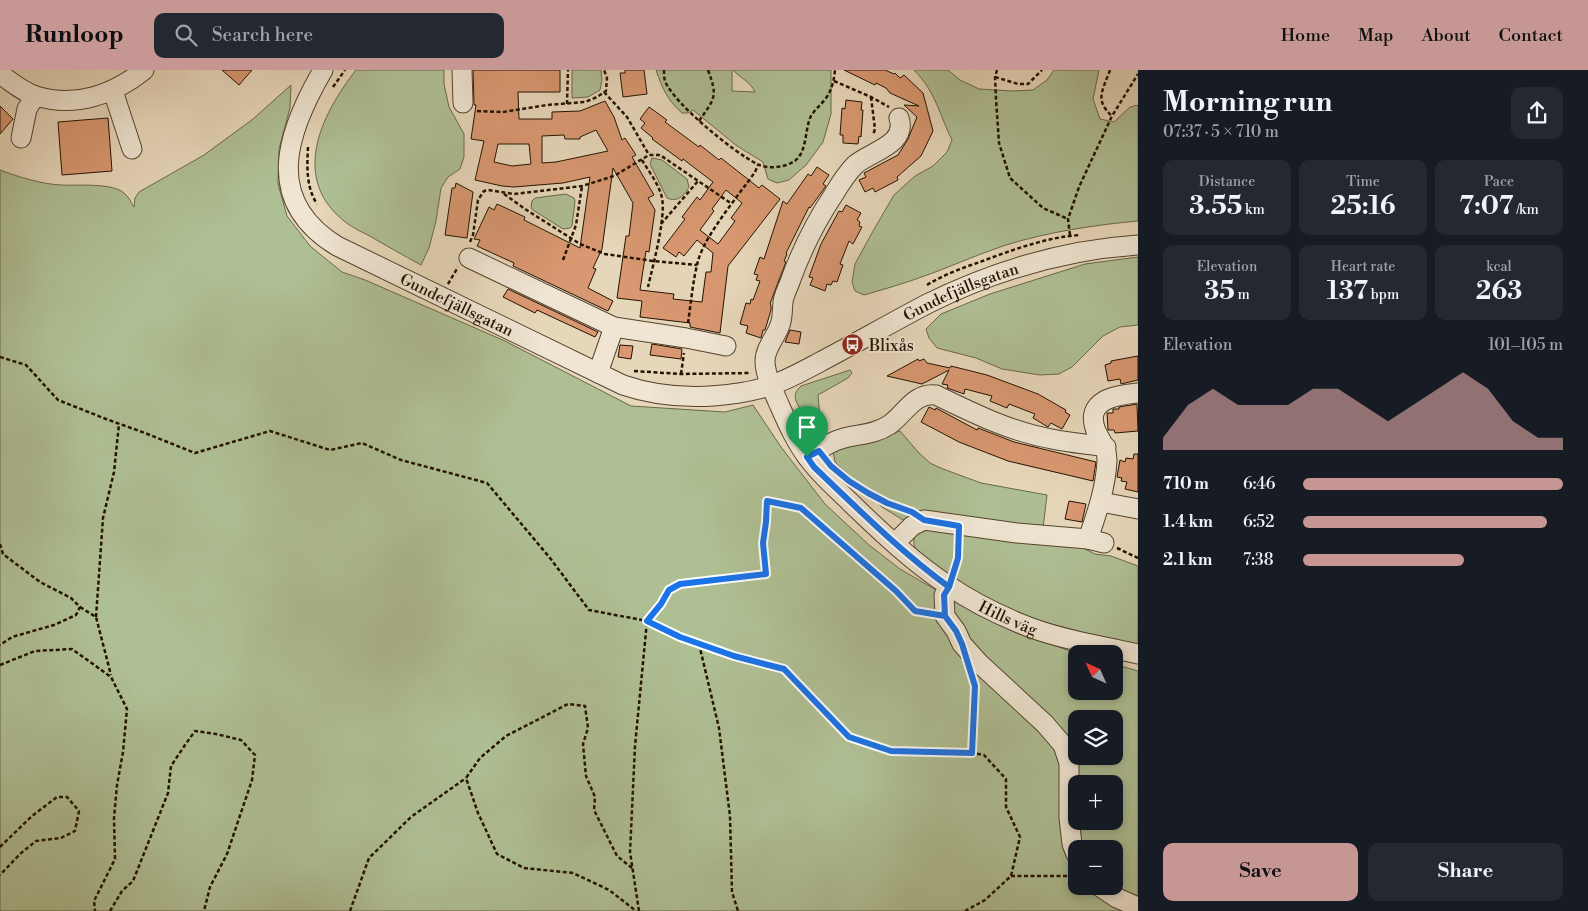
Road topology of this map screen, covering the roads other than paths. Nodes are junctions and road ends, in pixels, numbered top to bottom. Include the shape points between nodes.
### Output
1 (144, 70) edge
2 (323, 70) edge
3 (462, 70) edge
4 (0, 74) edge
5 (113, 91) junction
6 (35, 96) junction
7 (464, 103) road end
8 (899, 118) road end
9 (21, 138) dead end
10 (132, 149) dead end
11 (1138, 245) edge
12 (465, 257) road end
13 (614, 327) junction
14 (726, 346) dead end
15 (598, 373) junction
16 (769, 378) junction
17 (1138, 393) edge
18 (1106, 447) junction
19 (807, 457) junction
20 (1101, 502) junction
21 (1138, 509) edge
22 (895, 543) junction
23 (949, 587) junction
24 (1138, 654) edge
25 (1072, 840) edge
26 (1112, 895) edge
27 (1138, 907) edge

1 - 5 street
2 - 15 street, Gundefjällsgatan via 295,127 287,170 295,202 314,230 337,246
3 - 7 street
4 - 6 street
5 - 6 street via 62,101
5 - 10 street
6 - 9 street via 27,109
8 - 16 street via 901,130 885,148 855,165 805,245 783,302 784,312 778,333 767,350 765,362
11 - 16 street, Gundefjällsgatan via 1080,252 1008,270 928,304 839,352
12 - 13 street
13 - 14 street
13 - 15 street
15 - 16 street, Gundefjällsgatan via 641,391 666,395 712,396 757,390
16 - 19 street via 794,438
17 - 18 street via 1109,398 1097,407 1094,422
18 - 19 street via 1025,433 936,395 926,395 916,399 888,426 840,439
18 - 20 street
19 - 22 street
20 - 21 street
20 - 22 street via 1096,541 924,520 912,526
22 - 23 street, Hills väg
23 - 24 street, Hills väg via 1020,624
23 - 25 street via 944,595 945,616 962,644 1063,745 1069,763
26 - 27 street

